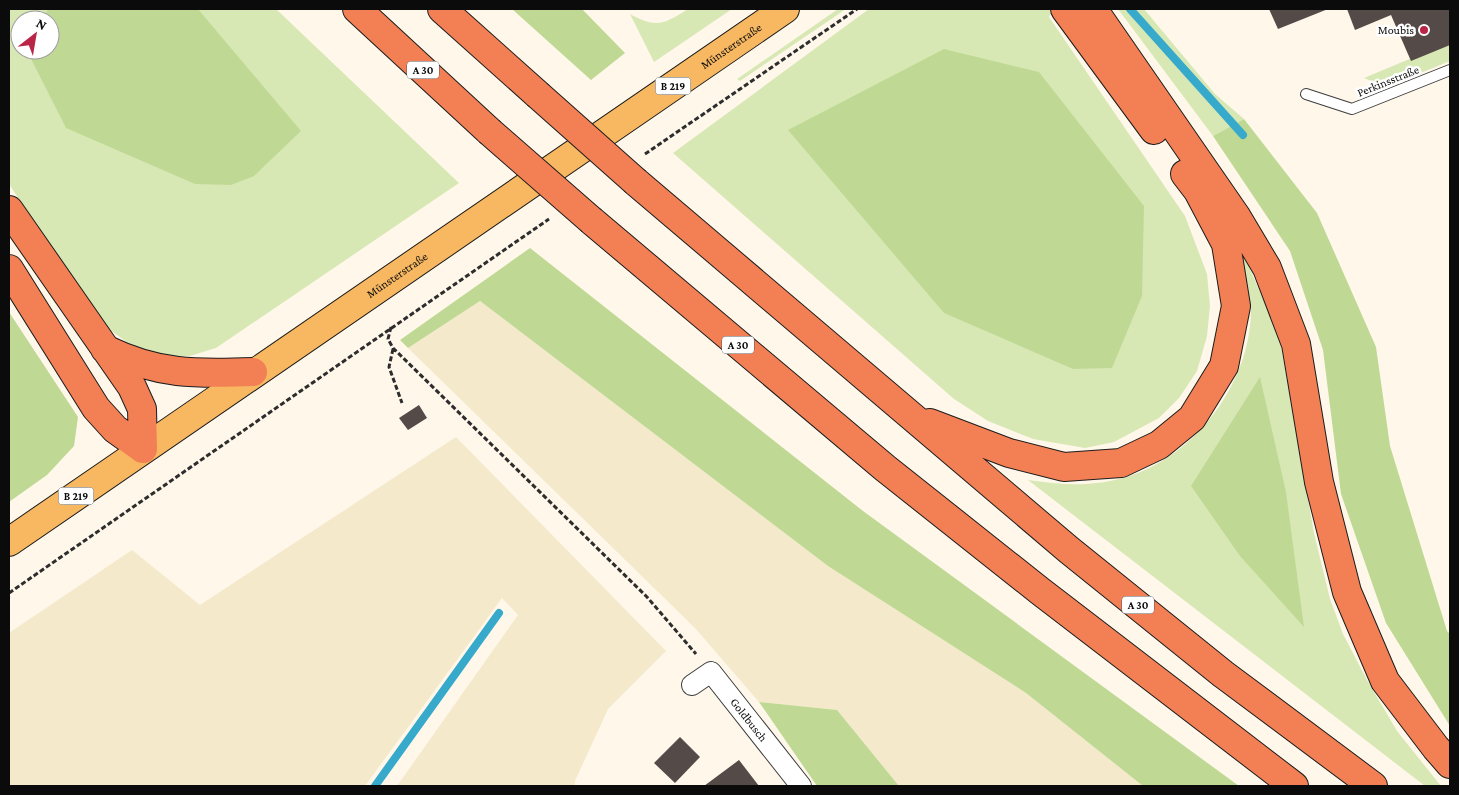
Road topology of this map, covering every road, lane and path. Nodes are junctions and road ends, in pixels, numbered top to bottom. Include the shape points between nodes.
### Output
1 (357, 9) edge
2 (442, 9) edge
3 (785, 9) edge
4 (857, 9) edge
5 (1065, 9) edge
6 (1093, 9) edge
7 (1450, 70) edge
8 (1306, 94) dead end
9 (636, 170) junction
10 (9, 210) edge
11 (555, 215) dead end
12 (9, 269) edge
13 (391, 327) junction
14 (104, 348) junction
15 (393, 348) junction
16 (253, 372) junction
17 (402, 403) dead end
18 (910, 415) junction
19 (143, 449) junction
20 (9, 542) edge
21 (9, 594) edge
22 (712, 672) junction
23 (692, 685) dead end
24 (1450, 764) edge
25 (801, 786) edge
26 (1294, 786) edge
27 (1373, 786) edge

1 - 26 highway, A 30, bridge via 488,131 885,468
2 - 9 highway, A 30, bridge via 537,94
3 - 16 main road, Münsterstraße / B 219
4 - 9 path
5 - 18 highway via 1198,191 1226,244 1236,306 1224,366 1192,418 1159,445 1121,463 1064,467 1009,453
6 - 24 highway via 1236,216 1268,268 1296,344 1319,482 1347,592 1385,681
7 - 8 lane, Perkinsstraße via 1352,109
9 - 18 highway, A 30
10 - 14 highway
11 - 13 path
12 - 19 highway via 96,408 115,429
13 - 15 path via 388,339
13 - 21 path
14 - 16 highway via 130,362 177,372
14 - 19 highway via 132,387 142,409
15 - 17 path via 389,367
15 - 22 path via 647,596
16 - 19 main road, Münsterstraße / B 219
18 - 27 highway, A 30 via 1215,668
19 - 20 main road, Münsterstraße / B 219
22 - 23 street
22 - 25 street, Goldbusch

